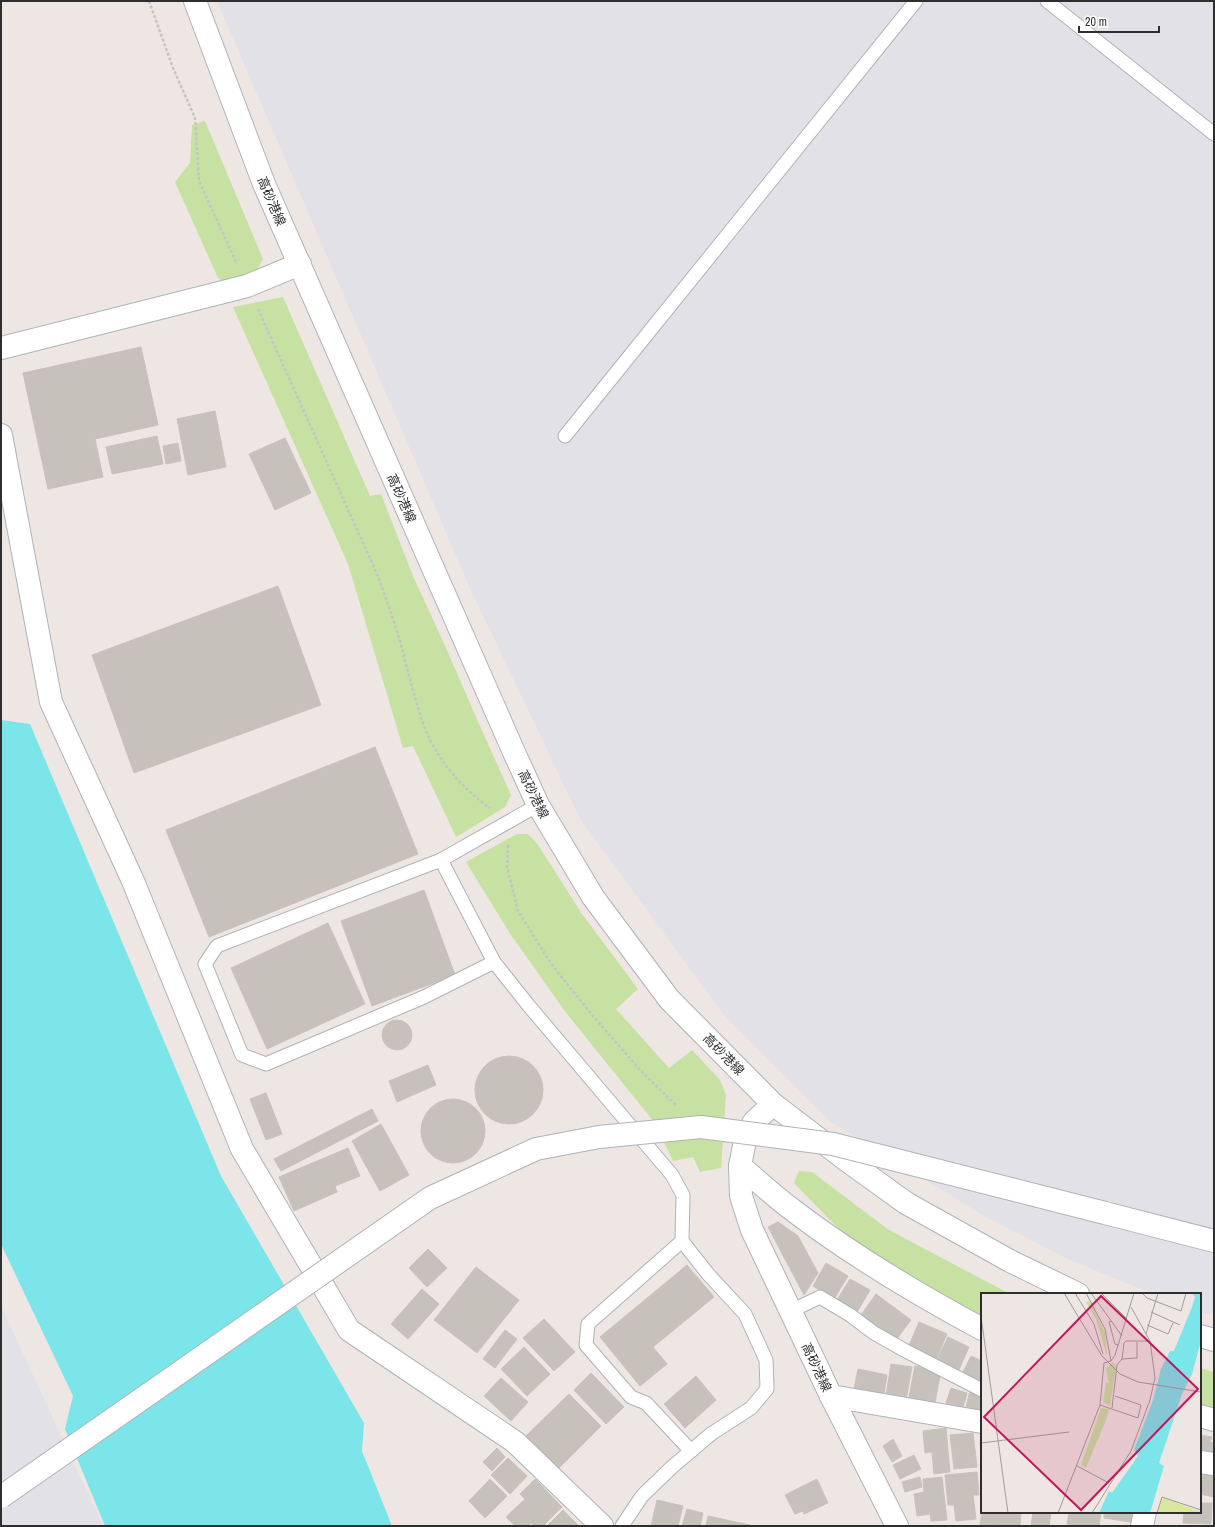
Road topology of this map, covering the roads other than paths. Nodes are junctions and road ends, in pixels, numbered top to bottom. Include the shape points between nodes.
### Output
1 (195, 1) edge
2 (916, 1) edge
3 (1047, 1) edge
4 (1214, 134) edge
5 (300, 264) junction
6 (1, 348) edge
7 (1, 435) edge
8 (565, 436) dead end
9 (538, 805) junction
10 (441, 860) junction
11 (494, 962) junction
12 (773, 1104) junction
13 (740, 1166) junction
14 (682, 1241) junction
15 (1214, 1241) edge
16 (1076, 1293) edge
17 (791, 1311) junction
18 (981, 1328) edge
19 (1201, 1336) edge
20 (1214, 1340) edge
21 (981, 1389) edge
22 (830, 1396) junction
23 (1201, 1416) edge
24 (1214, 1420) edge
25 (981, 1422) edge
26 (691, 1451) junction
27 (1201, 1462) edge
28 (1214, 1464) edge
29 (1, 1497) edge
30 (1145, 1513) edge
31 (602, 1526) edge
32 (622, 1526) edge
33 (897, 1526) edge
34 (1142, 1526) edge

1 - 5 street, 高砂港線 via 264,184
2 - 8 lane
3 - 4 lane
5 - 6 street via 247,286
5 - 9 street, 高砂港線
7 - 31 street via 51,702 133,881 242,1148 349,1330 515,1442
9 - 10 lane
9 - 12 street, 高砂港線 via 593,897 669,999
10 - 11 lane
10 - 11 lane via 216,946 205,964 242,1055 266,1064 424,997
11 - 14 lane via 672,1175 683,1195
12 - 13 street, 高砂港線 via 754,1122 746,1136
12 - 16 street via 906,1203 1010,1262
13 - 17 street, 高砂港線 via 741,1196 752,1230
13 - 18 street via 794,1211 870,1264 921,1296
14 - 26 lane via 745,1314 766,1360 767,1389 751,1408 711,1434
14 - 26 lane via 588,1324 586,1345 631,1397 646,1403
15 - 29 street, bridge via 833,1144 701,1127 599,1137 536,1149 430,1198
17 - 21 lane via 820,1297 880,1336
17 - 22 street, 高砂港線
19 - 20 street
22 - 25 street
22 - 33 street, 高砂港線
23 - 24 street
26 - 32 lane via 642,1496
27 - 28 street
30 - 34 street

